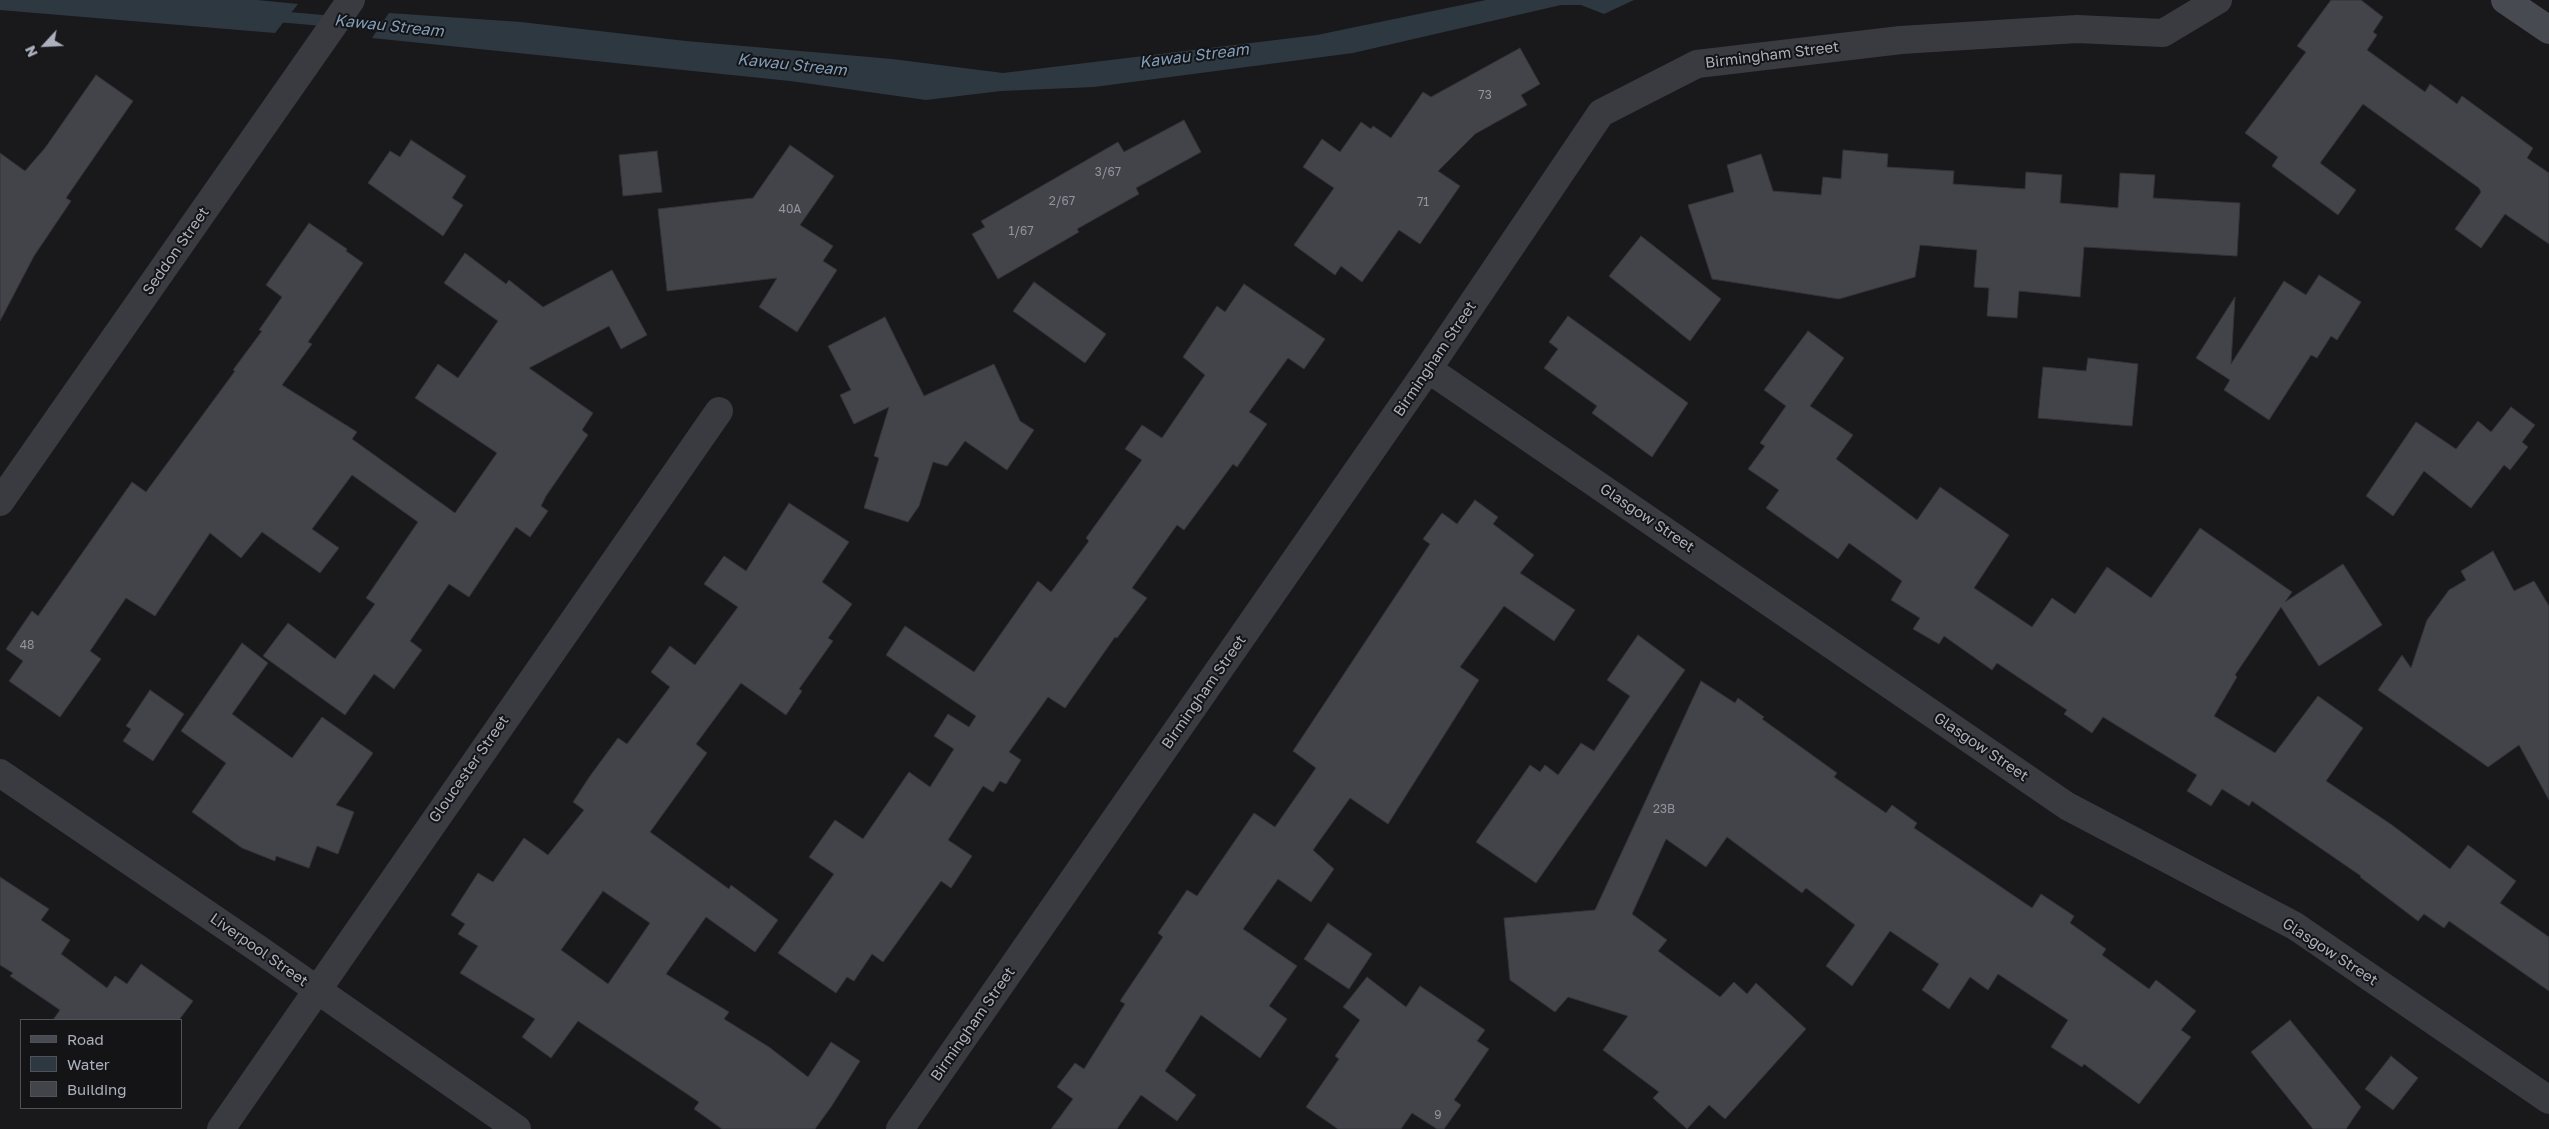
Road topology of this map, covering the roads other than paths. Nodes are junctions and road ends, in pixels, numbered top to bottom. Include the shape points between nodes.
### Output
1 (350, 0) edge
2 (2218, 0) edge
3 (2505, 0) edge
4 (2549, 30) edge
5 (1428, 369) junction
6 (719, 411) dead end
7 (0, 502) edge
8 (0, 773) edge
9 (316, 991) junction
10 (2549, 1100) edge
11 (221, 1129) edge
12 (517, 1129) edge
13 (900, 1129) edge

1 - 7 street, Seddon Street
2 - 5 street, Birmingham Street via 2163,34 2077,29 1901,40 1696,64 1601,113
3 - 4 main road
5 - 10 street, Glasgow Street via 2068,806 2294,926
5 - 13 street, Birmingham Street
6 - 9 street, Gloucester Street
8 - 9 street, Liverpool Street
9 - 11 street, Gloucester Street
9 - 12 street, Liverpool Street

